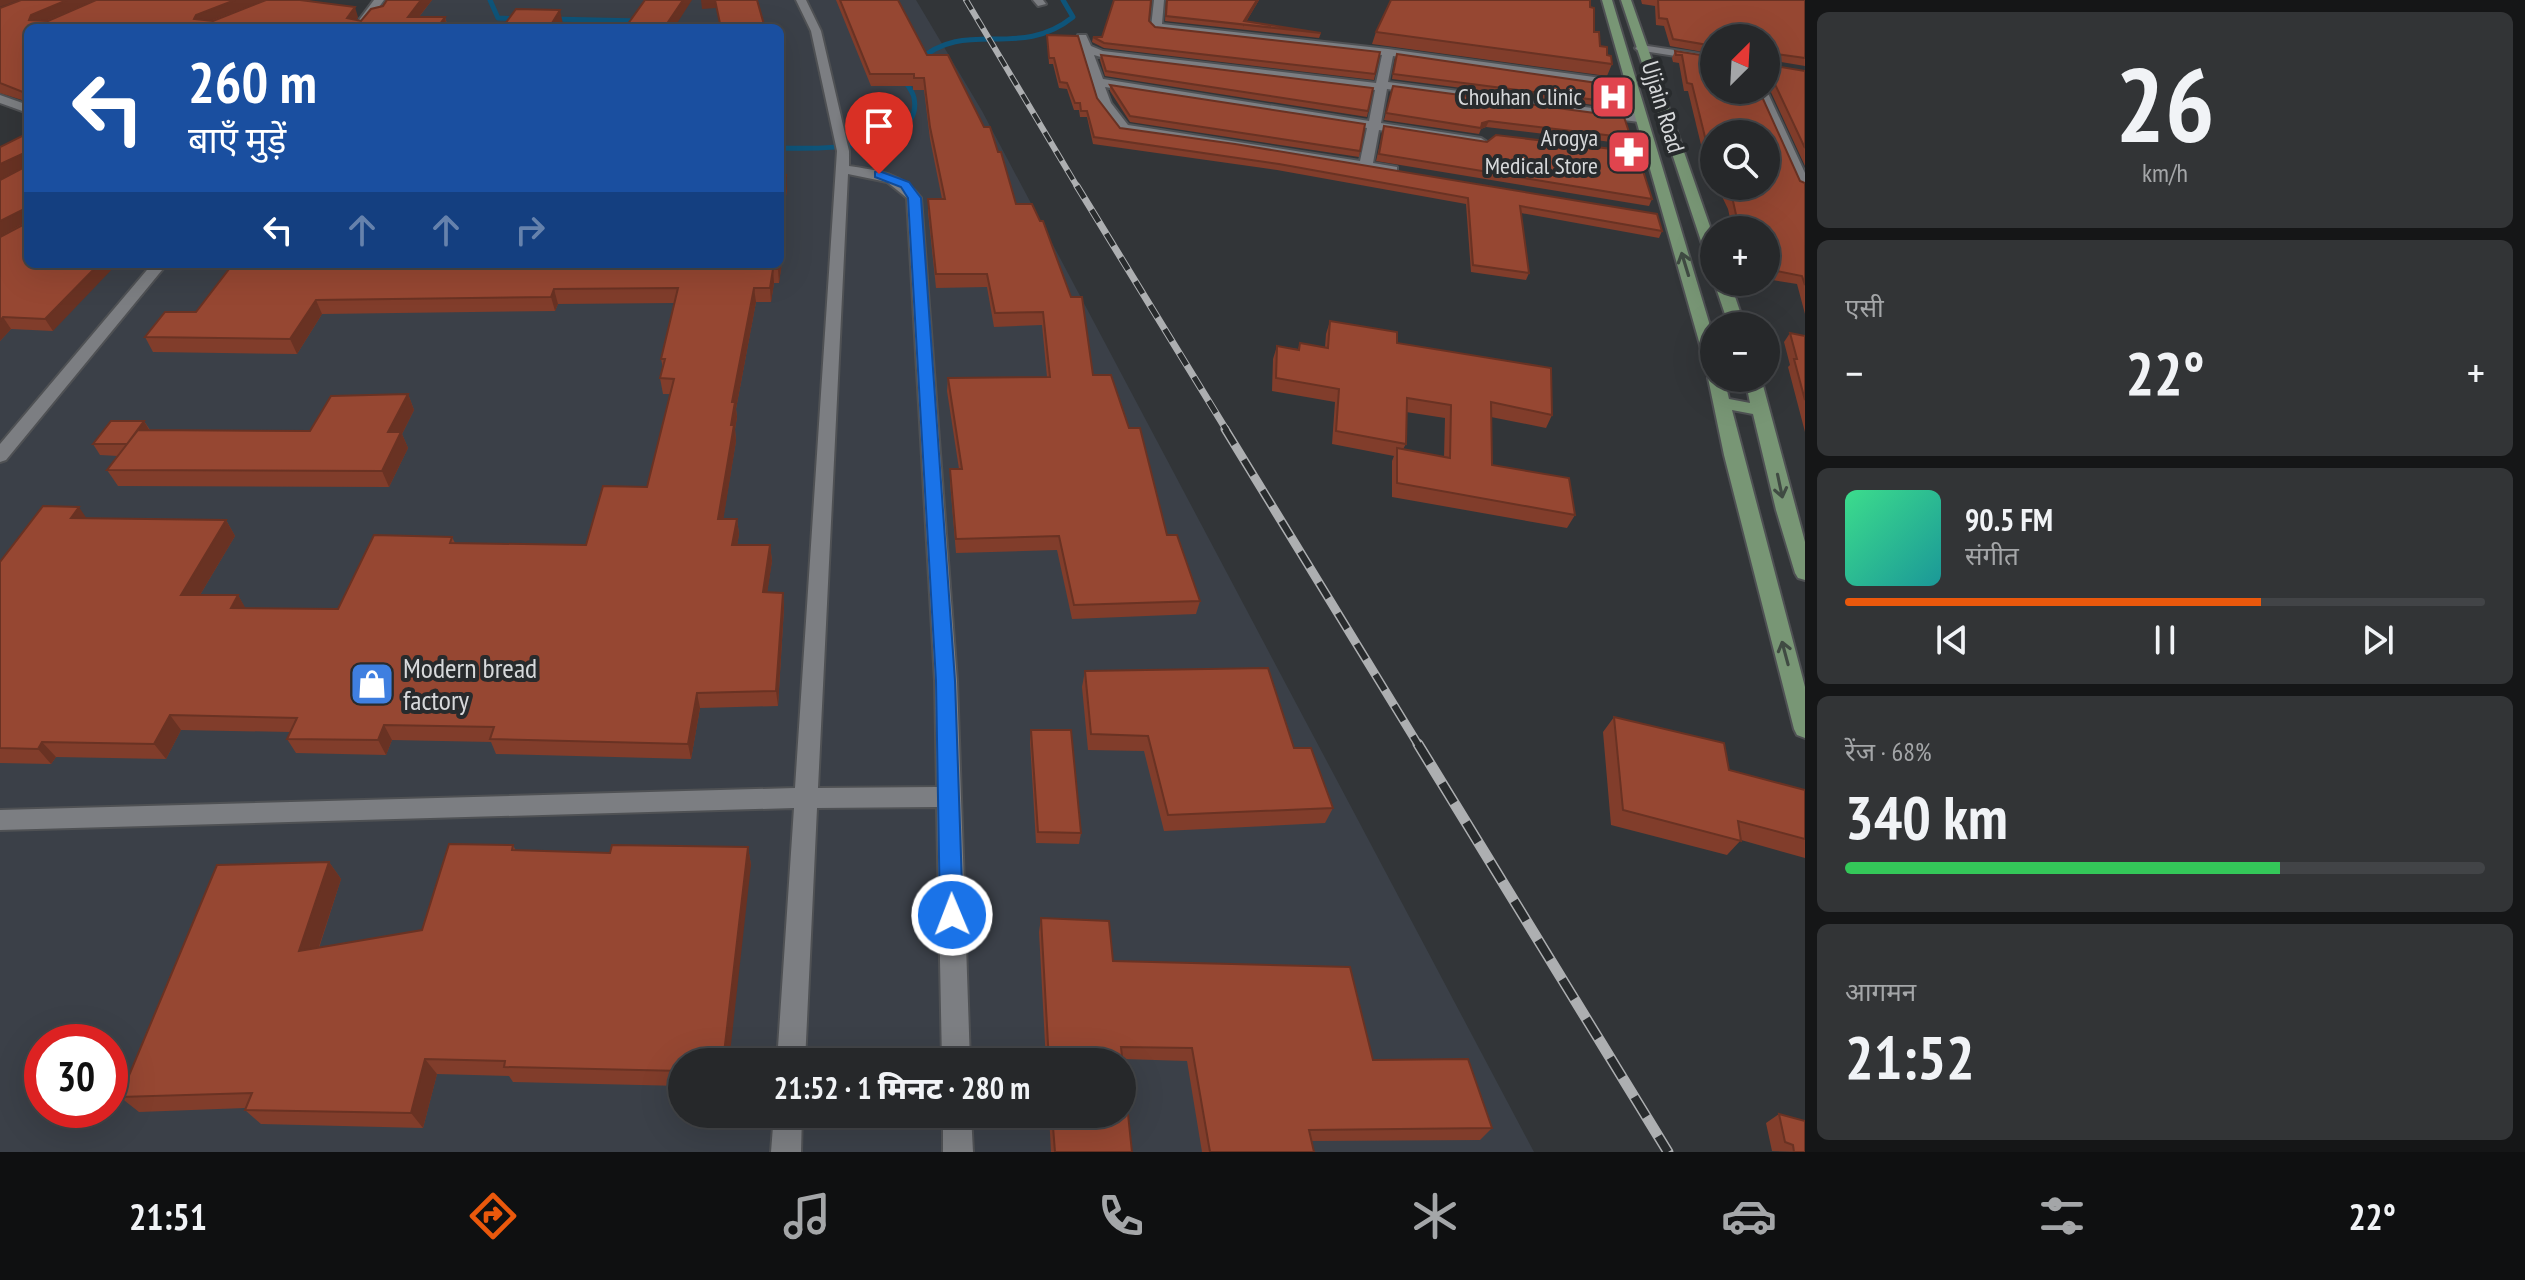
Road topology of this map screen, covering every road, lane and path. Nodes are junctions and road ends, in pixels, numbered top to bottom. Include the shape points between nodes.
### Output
1 (379, 0) edge
2 (801, 0) edge
3 (1159, 0) edge
4 (1607, 0) edge
5 (1626, 0) edge
6 (361, 24) edge
7 (1641, 48) junction
8 (1388, 52) junction
9 (1700, 57) edge
10 (1098, 82) junction
11 (1631, 86) junction
12 (1381, 87) junction
13 (24, 99) edge
14 (4, 104) edge
15 (1767, 104) edge
16 (24, 108) edge
17 (1639, 118) junction
18 (1375, 125) junction
19 (1501, 136) edge
20 (842, 150) junction
21 (1637, 152) edge
22 (1652, 154) junction
23 (1366, 166) junction
24 (1412, 174) edge
25 (1805, 188) edge
26 (1700, 219) edge
27 (157, 268) edge
28 (1700, 324) edge
29 (1719, 392) edge
30 (1757, 392) edge
31 (1722, 403) junction
32 (1763, 410) junction
33 (0, 456) edge
34 (1805, 573) edge
35 (1805, 729) edge
36 (949, 797) junction
37 (808, 798) junction
38 (0, 820) edge
39 (792, 1048) edge
40 (956, 1048) edge
41 (787, 1128) edge
42 (957, 1128) edge
43 (786, 1152) edge
44 (958, 1152) edge

1 - 6 street
2 - 20 street via 816,31
3 - 8 street via 1156,27
4 - 11 main road, Ujjain Road
5 - 7 main road, Ujjain Road
7 - 9 street
7 - 26 main road, Ujjain Road
8 - 11 street
8 - 12 street
10 - 12 street via 1084,42 1101,54
10 - 18 street
10 - 23 street via 1105,103 1124,128
11 - 17 main road, Ujjain Road
12 - 17 street
12 - 18 street
13 - 14 street
14 - 16 street
15 - 25 street
17 - 22 main road, Ujjain Road
18 - 19 street
18 - 23 street
20 - 36 street via 905,185 914,198
20 - 37 street
21 - 22 street
28 -> 22 main road, Ujjain Road via 1664,216
23 - 24 street
27 - 33 street
29 - 31 main road
30 - 32 main road
31 - 32 main road
35 -> 31 main road
32 -> 34 main road
36 - 37 street
36 - 40 street
37 - 38 street
37 - 39 street
41 - 43 street
42 - 44 street

